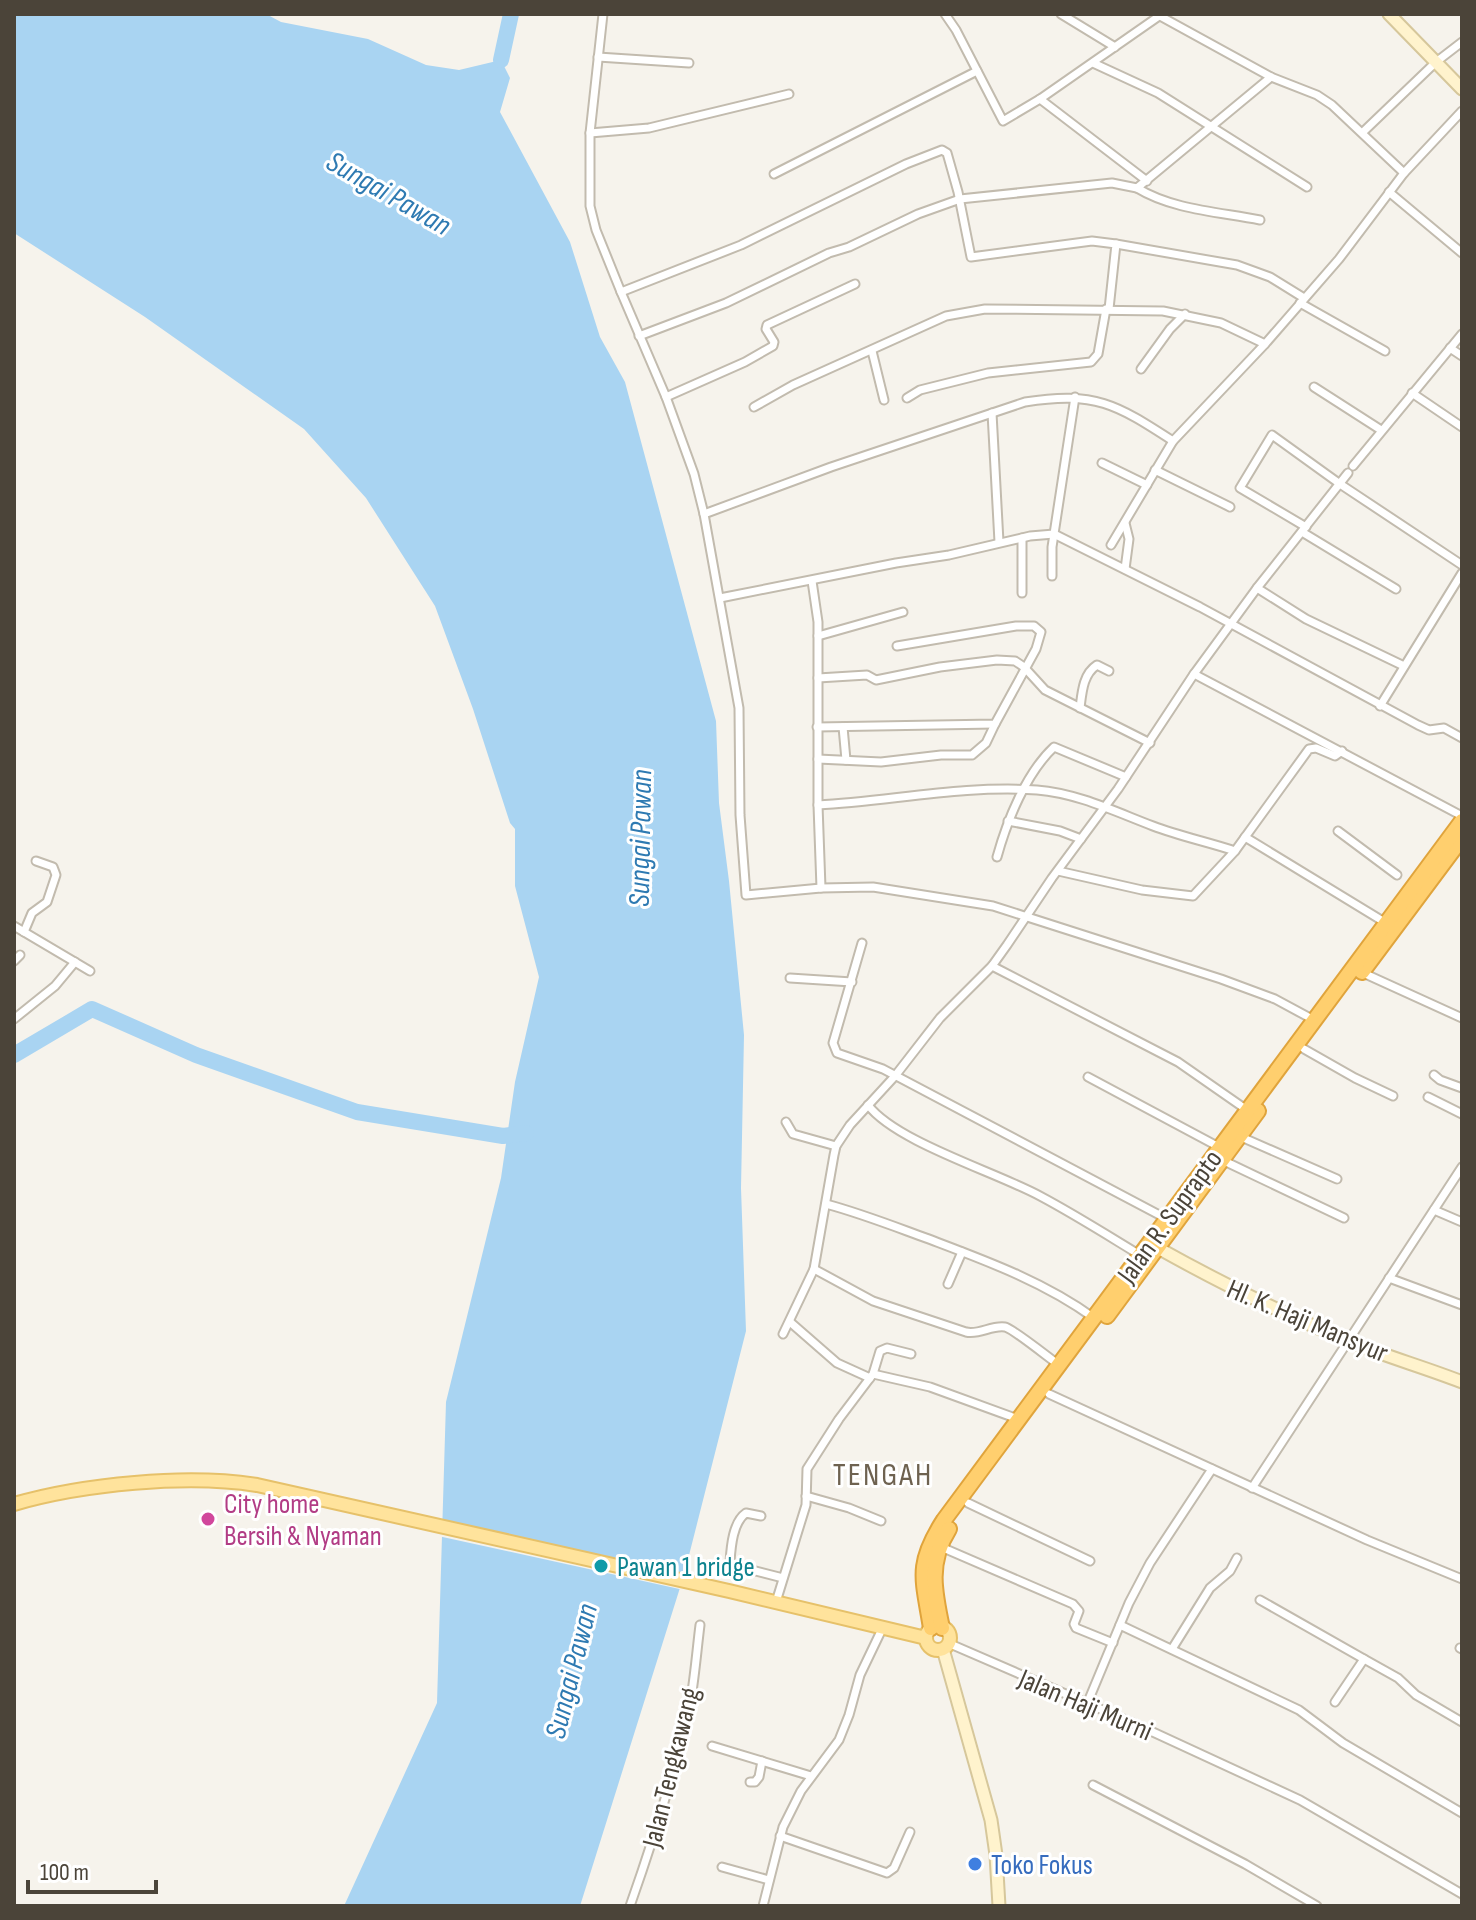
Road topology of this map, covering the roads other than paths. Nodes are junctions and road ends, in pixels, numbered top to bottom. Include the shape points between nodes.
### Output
1 (603, 14) edge
2 (945, 14) edge
3 (1061, 14) edge
4 (1389, 14) edge
5 (1161, 15) edge
6 (1462, 42) edge
7 (1115, 47) junction
8 (598, 57) junction
9 (1436, 62) junction
10 (689, 63) dead end
11 (1093, 63) junction
12 (977, 71) junction
13 (1271, 77) junction
14 (1462, 89) edge
15 (789, 94) dead end
16 (1040, 99) junction
17 (1462, 111) edge
18 (1212, 125) junction
19 (1363, 132) junction
20 (590, 133) junction
21 (1404, 173) junction
22 (774, 174) dead end
23 (1147, 181) junction
24 (1307, 187) dead end
25 (1137, 188) junction
26 (1389, 192) junction
27 (960, 199) junction
28 (1260, 220) dead end
29 (1116, 244) junction
30 (1462, 253) edge
31 (855, 284) dead end
32 (621, 292) junction
33 (1302, 300) junction
34 (1107, 309) junction
35 (1185, 314) junction
36 (1462, 334) edge
37 (639, 336) junction
38 (1265, 344) junction
39 (1450, 348) junction
40 (872, 351) junction
41 (1385, 351) dead end
42 (1462, 356) edge
43 (1141, 369) dead end
44 (1314, 387) dead end
45 (1412, 393) junction
46 (666, 397) junction
47 (1075, 397) junction
48 (907, 398) dead end
49 (884, 400) dead end
50 (754, 407) dead end
51 (992, 413) junction
52 (1462, 427) edge
53 (1381, 430) junction
54 (1173, 441) junction
55 (1102, 463) dead end
56 (1155, 470) junction
57 (1340, 484) junction
58 (1147, 485) junction
59 (1230, 507) dead end
60 (704, 514) junction
61 (1125, 523) junction
62 (1304, 530) junction
63 (1054, 534) junction
64 (1022, 538) junction
65 (999, 542) junction
66 (1108, 552) junction
67 (1462, 565) edge
68 (1125, 569) junction
69 (1462, 573) edge
70 (1052, 576) dead end
71 (812, 581) junction
72 (1257, 588) junction
73 (1396, 589) dead end
74 (1022, 593) dead end
75 (720, 598) junction
76 (903, 612) dead end
77 (1230, 625) junction
78 (818, 636) junction
79 (897, 646) dead end
80 (1404, 666) junction
81 (1024, 667) junction
82 (1109, 671) dead end
83 (1194, 674) junction
84 (818, 678) junction
85 (1380, 706) junction
86 (1080, 708) junction
87 (995, 724) junction
88 (817, 727) junction
89 (843, 727) junction
90 (1462, 738) edge
91 (1150, 743) junction
92 (1342, 751) junction
93 (818, 759) junction
94 (846, 760) junction
95 (1126, 777) junction
96 (1024, 790) junction
97 (818, 805) junction
98 (1105, 807) junction
99 (1462, 818) edge
100 (1008, 821) junction
101 (1338, 831) dead end
102 (1245, 837) junction
103 (1462, 838) edge
104 (1081, 839) junction
105 (1235, 851) junction
106 (997, 857) dead end
107 (36, 861) dead end
108 (1058, 871) junction
109 (1405, 880) junction
110 (821, 888) junction
111 (1403, 909) junction
112 (1026, 916) junction
113 (1386, 923) junction
114 (14, 926) edge
115 (24, 932) junction
116 (862, 943) dead end
117 (75, 962) junction
118 (992, 966) junction
119 (90, 971) dead end
120 (1361, 972) junction
121 (790, 978) dead end
122 (852, 982) junction
123 (1462, 1018) edge
124 (14, 1019) edge
125 (1314, 1020) junction
126 (1304, 1049) junction
127 (1434, 1075) dead end
128 (895, 1076) junction
129 (1088, 1077) dead end
130 (1462, 1088) edge
131 (1393, 1096) dead end
132 (1428, 1097) dead end
133 (868, 1105) junction
134 (1247, 1110) junction
135 (1462, 1114) edge
136 (786, 1122) dead end
137 (1239, 1136) junction
138 (836, 1146) junction
139 (1216, 1159) junction
140 (1462, 1167) edge
141 (1337, 1179) dead end
142 (826, 1204) junction
143 (1434, 1210) junction
144 (1344, 1218) dead end
145 (1167, 1219) junction
146 (1462, 1222) edge
147 (1158, 1248) junction
148 (962, 1252) junction
149 (1140, 1255) junction
150 (814, 1269) junction
151 (1389, 1278) junction
152 (948, 1284) dead end
153 (1462, 1305) edge
154 (790, 1322) junction
155 (1090, 1328) junction
156 (783, 1334) dead end
157 (1348, 1341) junction
158 (911, 1354) dead end
159 (1059, 1365) junction
160 (871, 1376) junction
161 (1462, 1382) edge
162 (1049, 1394) junction
163 (1018, 1419) junction
164 (1212, 1469) junction
165 (1252, 1488) junction
166 (806, 1496) junction
167 (968, 1503) junction
168 (14, 1504) edge
169 (761, 1516) dead end
170 (881, 1521) dead end
171 (939, 1546) junction
172 (1237, 1558) dead end
173 (1090, 1561) dead end
174 (783, 1578) junction
175 (1462, 1579) edge
176 (1260, 1600) dead end
177 (776, 1602) junction
178 (700, 1625) dead end
179 (1120, 1625) junction
180 (883, 1627) junction
181 (933, 1631) junction
182 (1113, 1643) junction
183 (945, 1646) junction
184 (1172, 1649) junction
185 (1364, 1659) junction
186 (1335, 1702) dead end
187 (1087, 1704) junction
188 (1462, 1722) edge
189 (712, 1746) dead end
190 (762, 1761) junction
191 (811, 1776) junction
192 (750, 1782) dead end
193 (1093, 1785) dead end
194 (1462, 1813) edge
195 (910, 1832) dead end
196 (780, 1836) junction
197 (722, 1867) dead end
198 (769, 1880) junction
199 (1462, 1894) edge
200 (630, 1906) edge
201 (763, 1906) edge
202 (999, 1906) edge
203 (1317, 1906) edge

1 - 8 street
2 - 12 street
3 - 7 street
4 - 9 street
5 - 7 street
5 - 13 street
6 - 9 street
7 - 11 street
8 - 10 street
8 - 20 street
9 - 14 street
9 - 19 street
11 - 16 street
11 - 18 street
12 - 16 street via 1002,121
12 - 22 street
13 - 18 street
13 - 19 street via 1317,95
15 - 20 street via 649,128
16 - 23 street
17 - 21 street
18 - 23 street
18 - 24 street
19 - 21 street
20 - 32 street via 590,206
21 - 26 street
23 - 25 street
25 - 27 street via 1112,183
25 - 28 street via 1174,204
26 - 30 street
26 - 33 street
27 - 29 street via 973,258 1092,241
27 - 32 street via 947,153 938,150 741,245
27 - 37 street
29 - 33 street via 1237,265 1270,277
29 - 34 street
31 - 46 street via 767,325 773,346
32 - 37 street
33 - 38 street
33 - 41 street
34 - 35 street
34 - 40 street via 962,312
34 - 48 street via 1098,354 1091,362 988,373
35 - 38 street via 1221,323
35 - 43 street
36 - 39 street
37 - 46 street
38 - 54 street
39 - 42 street
39 - 45 street
40 - 49 street
40 - 50 street
44 - 53 street
45 - 52 street
45 - 53 street
46 - 60 street
47 - 51 street via 1025,402
47 - 54 street via 1111,404
47 - 63 street
51 - 60 street
51 - 65 street
53 - 57 street
54 - 56 street
55 - 58 street
56 - 58 street
56 - 59 street
57 - 62 street
57 - 62 street via 1277,436 1269,437 1240,488
57 - 67 street
58 - 61 street
60 - 75 street
61 - 66 street
61 - 68 street
62 - 72 street
62 - 73 street
63 - 64 street
63 - 66 street
63 - 70 street
64 - 65 street
64 - 74 street
65 - 71 street
66 - 68 street
68 - 77 street
69 - 80 street
71 - 75 street
71 - 78 street
72 - 77 street
72 - 80 street via 1306,619
75 - 110 street via 739,708 745,894
76 - 78 street
77 - 83 street
77 - 85 street
78 - 84 street
79 - 81 street via 1034,626 1040,630 1039,640
80 - 85 street
81 - 84 street via 997,660 876,680 867,675
81 - 86 street via 1045,690
81 - 87 street
82 - 86 street via 1093,667
83 - 91 street
83 - 92 street
84 - 88 street
85 - 90 street via 1429,730 1444,728
86 - 91 street
87 - 89 street
87 - 94 street via 986,743 972,755
88 - 89 street
88 - 93 street
89 - 94 street
91 - 95 street
92 - 99 street
92 - 102 street via 1335,756 1309,749
93 - 94 street
93 - 97 street
95 - 96 street via 1056,746
95 - 98 street
96 - 97 street via 955,790
96 - 98 street
96 - 100 street
97 - 110 street
98 - 104 street
98 - 105 street
99 - 109 highway, Jalan R. Suprapto
100 - 104 street
100 - 106 street
101 - 109 street
102 - 105 street
102 - 113 street
103 - 111 highway, Jalan R. Suprapto
104 - 108 street
105 - 108 street via 1193,896
107 - 115 street via 53,867 56,875 47,902 32,913
108 - 112 street
109 - 111 highway, Jalan R. Suprapto
110 - 112 street via 900,890
111 - 113 highway, Jalan R. Suprapto
111 - 120 highway, Jalan R. Suprapto
112 - 118 street
112 - 125 street via 1221,979
113 - 125 highway, Jalan R. Suprapto
114 - 115 street
115 - 117 street
116 - 122 street
117 - 119 street
117 - 124 street
118 - 128 street via 940,1018
118 - 134 street via 1178,1062
120 - 123 street
120 - 126 highway, Jalan R. Suprapto
121 - 122 street
122 - 128 street via 835,1050
125 - 134 highway, Jalan R. Suprapto
126 - 131 street
126 - 137 highway, Jalan R. Suprapto
127 - 130 street
128 - 133 street
128 - 145 street
129 - 139 street
132 - 135 street
133 - 138 street
133 - 149 street via 879,1118 916,1140 1040,1196
134 - 139 highway, Jalan R. Suprapto
136 - 138 street via 793,1134
137 - 139 highway, Jalan R. Suprapto
137 - 141 street
138 - 142 street
139 - 144 street
139 - 145 highway, Jalan R. Suprapto
139 - 147 highway, Jalan R. Suprapto
140 - 143 street
142 - 148 street
142 - 150 street
143 - 146 street
143 - 151 street
145 - 149 highway, Jalan R. Suprapto
147 - 155 highway, Jalan R. Suprapto
147 - 157 street, Hl. K. Haji Mansyur
148 - 152 street
148 - 155 street via 1033,1281
149 - 155 highway, Jalan R. Suprapto
150 - 154 street
150 - 159 street via 873,1301 966,1332 1007,1327
151 - 153 street
151 - 157 street
154 - 156 street
154 - 160 street via 837,1363
155 - 159 highway, Jalan R. Suprapto
155 - 162 highway, Jalan R. Suprapto
157 - 161 street, Hl. K. Haji Mansyur
157 - 165 street
158 - 160 street via 882,1350
159 - 163 highway, Jalan R. Suprapto
160 - 163 street via 930,1387
160 - 166 street via 813,1458 805,1476
162 - 164 street
162 - 167 highway, Jalan R. Suprapto
163 - 181 highway, Jalan R. Suprapto via 930,1542 923,1572
164 - 165 street
164 - 179 street via 1155,1554
165 - 175 street
166 - 170 street
166 - 174 street
167 - 171 highway, Jalan R. Suprapto
167 - 173 street
168 - 177 main road via 75,1491 206,1480 257,1485
169 - 174 street via 741,1516 730,1562
171 - 181 highway, Jalan R. Suprapto
171 - 182 street via 1073,1604 1079,1611 1076,1628
172 - 184 street via 1210,1588
174 - 177 street
176 - 185 street
177 - 180 main road
178 - 200 street, Jalan Tengkawang via 681,1741
179 - 182 street
179 - 184 street
180 - 181 main road
180 - 191 street via 860,1675 839,1740
181 - 183 main road via 948,1632
181 - 183 main road via 931,1648
182 - 187 street
183 - 187 street, Jalan Haji Murni
183 - 202 street via 991,1820
184 - 194 street via 1299,1710 1343,1743
185 - 186 street
185 - 188 street
187 - 199 street, Jalan Haji Murni via 1300,1800
189 - 190 street
190 - 191 street
190 - 192 street via 758,1778
191 - 196 street
193 - 203 street
195 - 196 street via 887,1873
196 - 198 street
197 - 198 street
198 - 201 street

